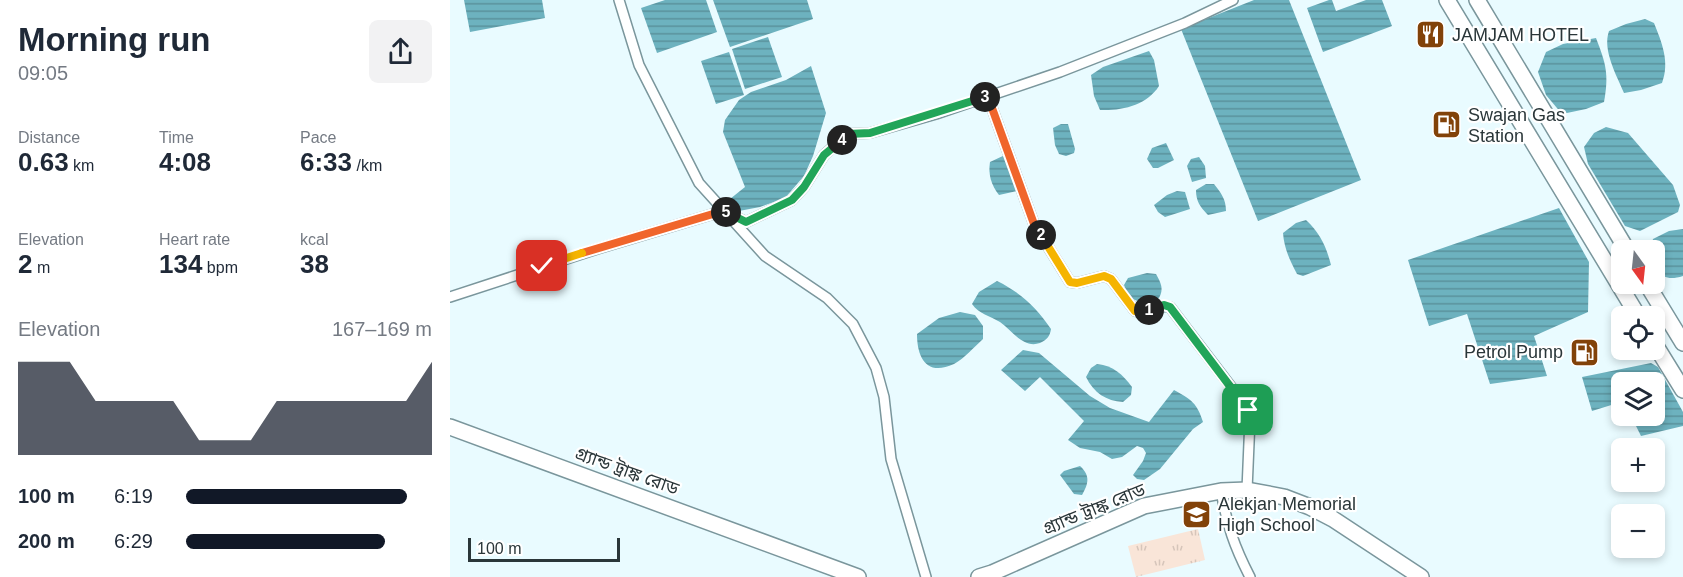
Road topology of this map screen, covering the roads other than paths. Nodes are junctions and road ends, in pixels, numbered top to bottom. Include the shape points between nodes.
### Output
1 (619, 0) edge
2 (1233, 0) edge
3 (1447, 0) edge
4 (1477, 0) edge
5 (988, 97) junction
6 (723, 211) junction
7 (1621, 240) edge
8 (1653, 294) edge
9 (450, 297) edge
10 (1632, 306) edge
11 (1683, 343) edge
12 (1664, 360) edge
13 (1683, 390) edge
14 (450, 427) edge
15 (1247, 490) junction
16 (1221, 491) junction
17 (858, 577) edge
18 (926, 577) edge
19 (979, 577) edge
20 (1250, 577) edge
21 (1421, 577) edge

1 - 6 street via 639,65 699,183
2 - 5 street via 1109,54
3 - 10 highway
4 - 7 highway
5 - 6 street via 870,133 848,134 824,155 792,200 746,222
5 - 15 street via 1034,224 1070,282 1104,276 1111,279 1135,311 1170,307 1248,410
6 - 9 street
6 - 18 street via 765,256 827,298 853,324 876,368 884,398 891,459
8 - 11 highway
12 - 13 highway
14 - 17 highway, গ্র্যান্ড ট্রাঙ্ক রোড
15 - 16 highway, গ্র্যান্ড ট্রাঙ্ক রোড
15 - 21 highway, গ্র্যান্ড ট্রাঙ্ক রোড via 1310,507
16 - 19 highway, গ্র্যান্ড ট্রাঙ্ক রোড via 1144,506
16 - 20 street via 1227,524

